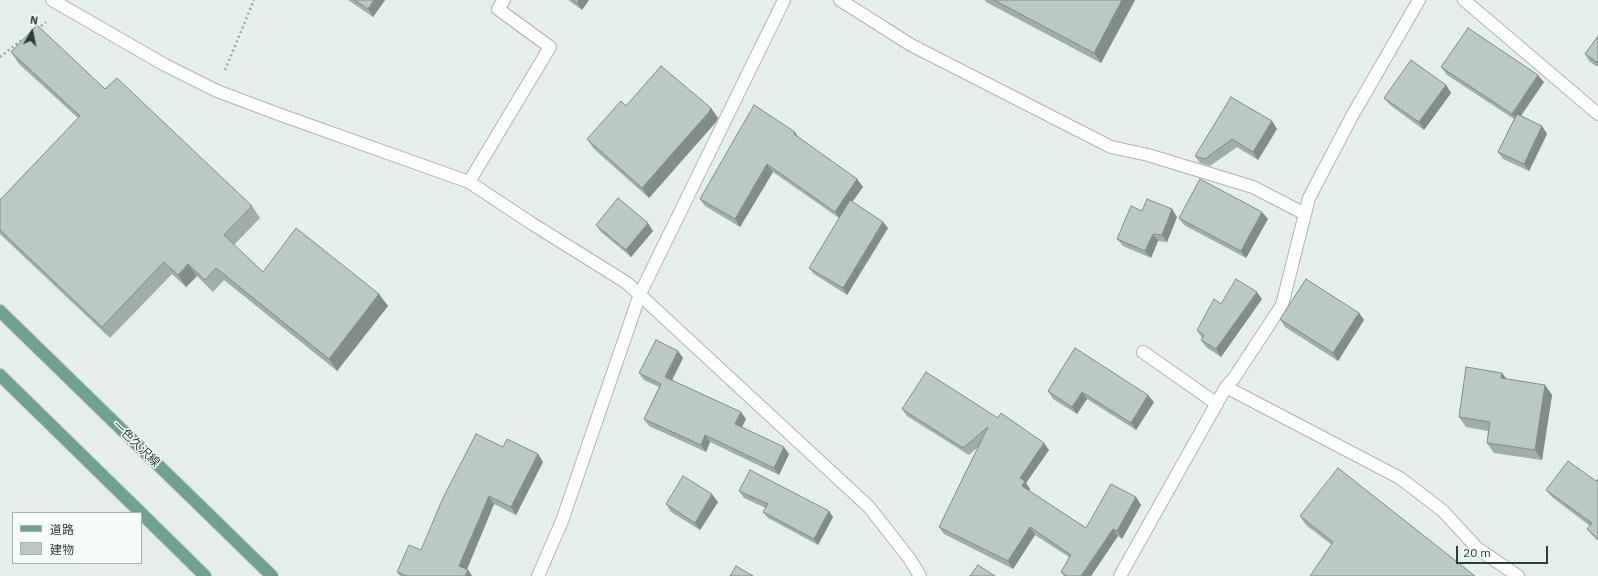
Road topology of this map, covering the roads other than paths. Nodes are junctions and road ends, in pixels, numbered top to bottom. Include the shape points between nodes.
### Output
1 (52, 0) edge
2 (504, 0) edge
3 (784, 0) edge
4 (840, 0) edge
5 (1418, 0) edge
6 (1464, 0) edge
7 (1598, 114) edge
8 (469, 182) junction
9 (1305, 214) junction
10 (640, 294) junction
11 (0, 312) edge
12 (1143, 352) dead end
13 (0, 376) edge
14 (1226, 387) junction
15 (1217, 404) junction
16 (140, 512) edge
17 (142, 514) edge
18 (205, 576) edge
19 (272, 576) edge
20 (538, 576) edge
21 (920, 576) edge
22 (1120, 576) edge
23 (1518, 576) edge

1 - 8 street via 165,65 217,91
2 - 8 street via 498,9 550,47
3 - 10 street
4 - 9 street via 911,46 1111,147 1148,155 1252,187
5 - 9 street via 1352,116 1309,198
6 - 7 street
8 - 10 street via 627,283
9 - 14 street via 1282,305
10 - 20 street via 562,521
10 - 21 street via 868,507 909,558
11 - 19 main road, 一色久沢線
12 - 15 street
13 - 16 main road
14 - 15 street
14 - 23 street via 1400,478 1443,511 1477,548
15 - 22 street
17 - 18 main road

